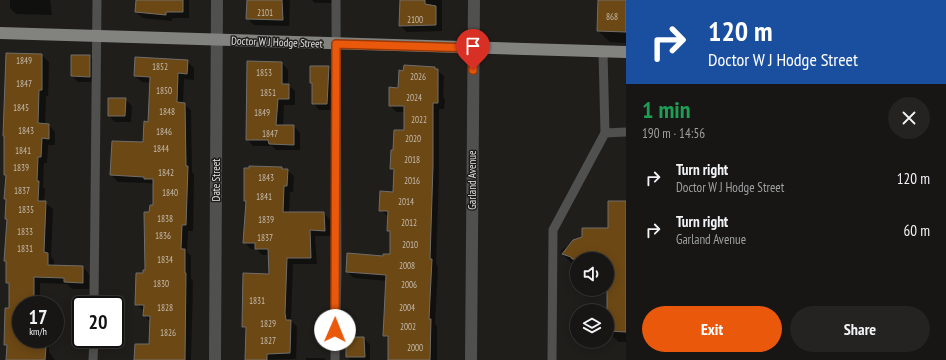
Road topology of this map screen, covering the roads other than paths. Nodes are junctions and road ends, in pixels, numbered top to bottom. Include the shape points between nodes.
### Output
1 (97, 0) edge
2 (217, 0) edge
3 (336, 0) edge
4 (474, 0) edge
5 (0, 32) edge
6 (97, 36) junction
7 (217, 40) junction
8 (336, 44) junction
9 (474, 48) junction
10 (603, 52) junction
11 (626, 52) edge
12 (626, 132) edge
13 (605, 133) junction
14 (94, 296) edge
15 (94, 348) edge
16 (93, 360) edge
17 (215, 360) edge
18 (335, 360) edge
19 (471, 360) edge
20 (552, 360) edge

1 - 6 lane
2 - 7 street, Date Street
3 - 8 lane
4 - 9 street, Garland Avenue
5 - 6 main road, Doctor W J Hodge Street
6 - 7 main road, Doctor W J Hodge Street
6 - 14 lane
7 - 8 main road, Doctor W J Hodge Street
7 - 17 street, Date Street
8 - 9 main road, Doctor W J Hodge Street
8 - 18 lane
9 - 10 main road, Doctor W J Hodge Street
9 - 19 street, Garland Avenue
10 - 11 main road, Doctor W J Hodge Street
10 - 13 lane
12 - 13 lane
13 - 20 lane via 553,230
15 - 16 lane

